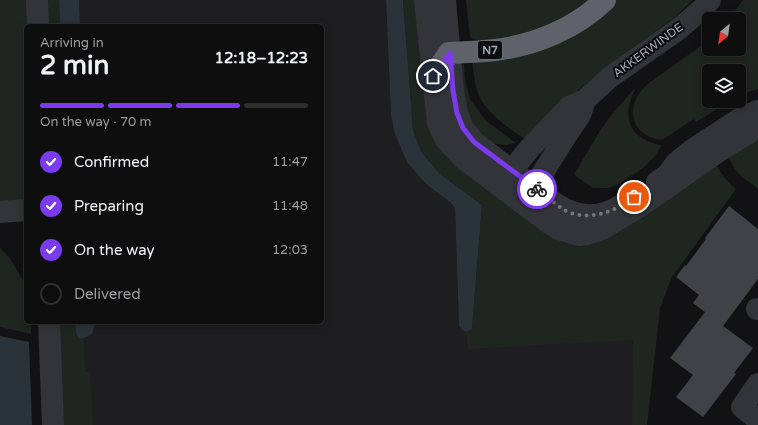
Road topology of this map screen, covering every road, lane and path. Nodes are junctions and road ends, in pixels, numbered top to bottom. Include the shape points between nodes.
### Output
1 (37, 0) edge
2 (425, 0) edge
3 (445, 0) edge
4 (605, 0) edge
5 (710, 0) edge
6 (38, 24) edge
7 (450, 53) junction
8 (433, 76) junction
9 (584, 100) junction
10 (758, 111) edge
11 (758, 127) edge
12 (512, 170) junction
13 (534, 187) junction
14 (512, 194) junction
15 (24, 210) edge
16 (0, 212) edge
17 (49, 324) edge
18 (758, 384) edge
19 (758, 420) edge
20 (52, 425) edge

1 - 6 street
2 - 8 street
3 - 7 street
4 - 7 highway, N7 via 568,28 530,43 496,50
5 - 9 street, AKKERWINDE via 680,28 609,78
7 - 8 highway
7 - 12 street via 453,91 463,128 474,142
8 - 14 street via 438,123 446,140 464,159
9 - 12 street, AKKERWINDE via 569,107
9 - 13 street, AKKERWINDE via 580,115
10 - 13 street via 741,118 692,150 664,177 619,207 606,212 587,216 569,212
11 - 14 street via 642,205 596,232 579,235 559,229
12 - 13 street
12 - 14 street
13 - 14 street
15 - 16 street
17 - 20 street
18 - 19 street via 742,407

